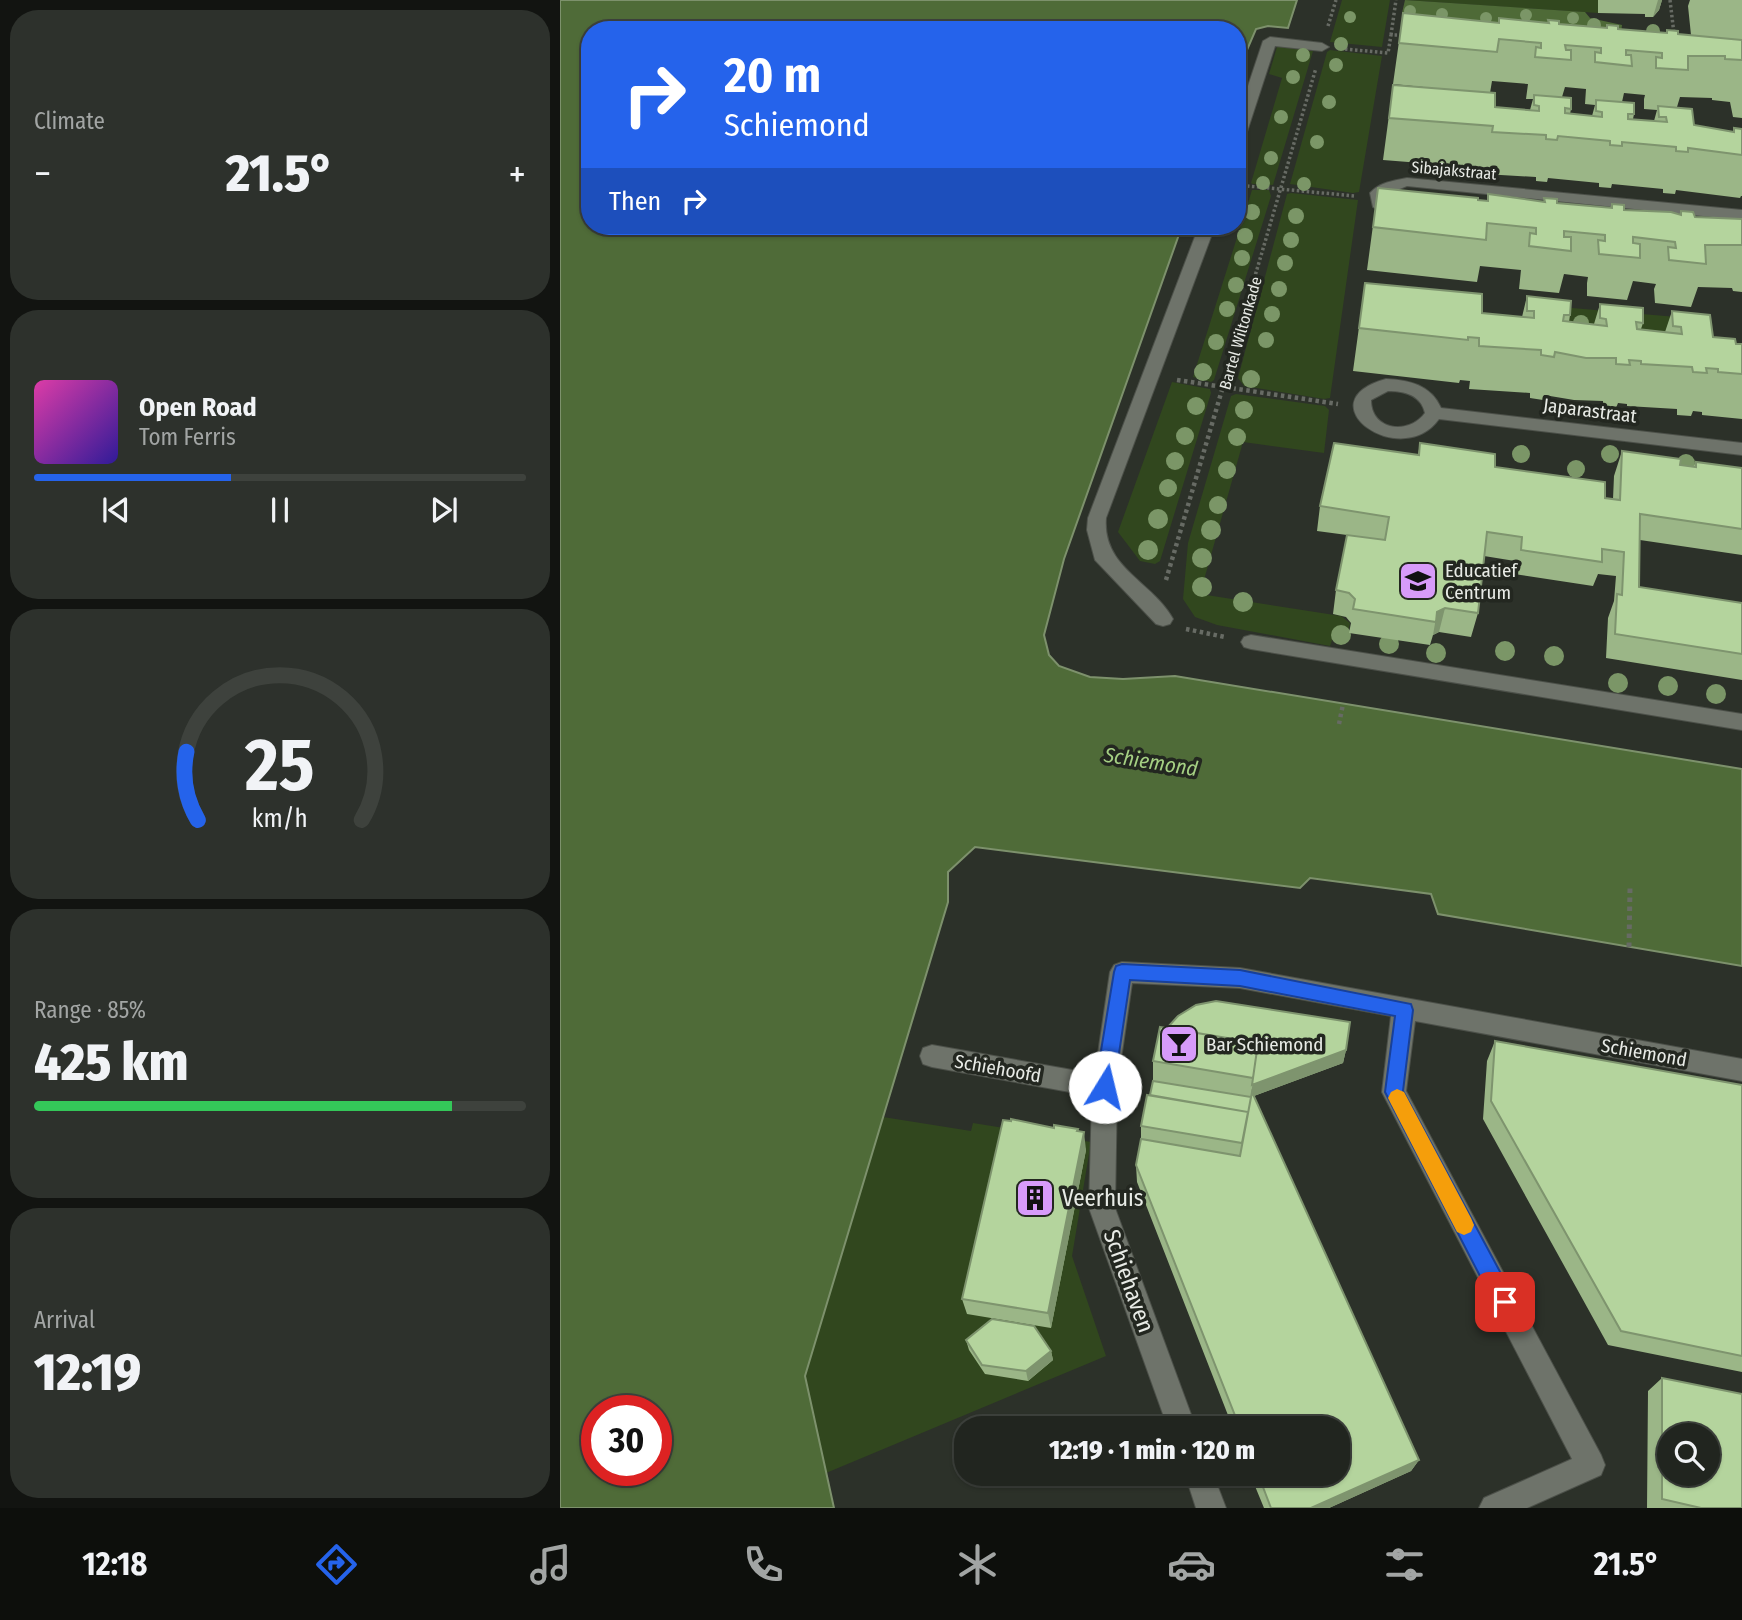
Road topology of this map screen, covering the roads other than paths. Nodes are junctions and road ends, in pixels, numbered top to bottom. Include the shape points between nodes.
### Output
1 (1322, 47) road end
2 (1246, 114) edge
3 (1742, 215) edge
4 (1412, 218) edge
5 (1203, 235) edge
6 (1434, 413) junction
7 (1742, 449) edge
8 (1163, 619) road end
9 (1251, 642) road end
10 (1742, 722) edge
11 (1404, 1010) junction
12 (932, 1056) dead end
13 (1742, 1070) edge
14 (1105, 1087) junction
15 (1178, 1416) edge
16 (1203, 1486) edge
17 (1211, 1508) edge
18 (1494, 1508) edge

1 - 2 street via 1270,41
3 - 4 street, Sibajakstraat via 1418,183 1381,189 1377,198 1382,209
5 - 8 street via 1097,518 1102,555
6 - 6 street via 1428,398 1398,385 1367,393 1360,407 1362,415 1378,428 1402,433 1423,427
6 - 7 street, Japarastraat
9 - 10 street
11 - 13 street, Schiemond
11 - 14 street, Schiemond via 1240,978 1122,972
11 - 18 street via 1394,1092 1591,1465
12 - 14 street, Schiehoofd
14 - 15 street, Schiehaven via 1102,1208
16 - 17 street

